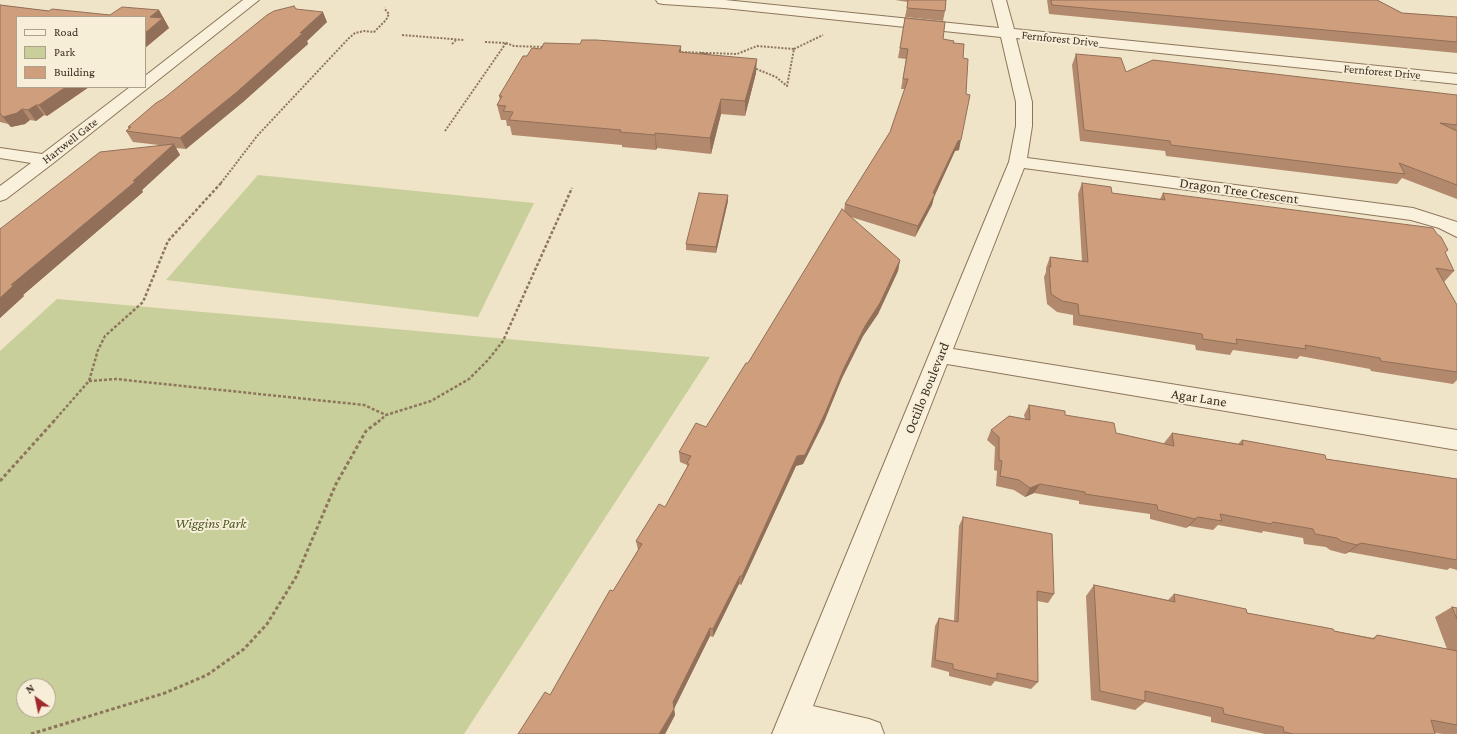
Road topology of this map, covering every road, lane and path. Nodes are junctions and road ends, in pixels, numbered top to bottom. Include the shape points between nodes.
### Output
1 (252, 0) edge
2 (663, 0) edge
3 (999, 0) edge
4 (384, 8) dead end
5 (1008, 34) junction
6 (402, 35) dead end
7 (824, 35) dead end
8 (456, 39) junction
9 (464, 40) dead end
10 (485, 42) dead end
11 (506, 43) junction
12 (452, 44) dead end
13 (545, 47) edge
14 (794, 49) junction
15 (677, 52) edge
16 (701, 53) junction
17 (718, 57) edge
18 (750, 66) edge
19 (1457, 79) edge
20 (146, 82) edge
21 (139, 88) edge
22 (445, 131) dead end
23 (0, 153) edge
24 (46, 160) junction
25 (1018, 162) junction
26 (572, 188) dead end
27 (0, 195) edge
28 (1457, 231) edge
29 (941, 355) junction
30 (89, 381) junction
31 (386, 415) junction
32 (1457, 440) edge
33 (0, 481) edge
34 (790, 725) edge
35 (31, 734) edge
36 (869, 734) edge

1 - 20 street
2 - 5 street, Fernforest Drive
3 - 5 street, Octillo Boulevard
4 - 30 path via 389,14 386,20 374,32 355,33 349,38 257,136 225,179 168,241 143,302 105,336
5 - 19 street, Fernforest Drive
5 - 25 street, Octillo Boulevard via 1024,102 1024,126
6 - 8 path
7 - 14 path
8 - 9 path
8 - 12 path
10 - 11 path
11 - 13 path via 514,46
11 - 22 path
14 - 16 path via 757,46 737,54
14 - 18 path via 787,86 776,77
15 - 16 path
16 - 17 path
21 - 24 street, Hartwell Gate
23 - 24 street
24 - 27 street, Hartwell Gate
25 - 28 street, Dragon Tree Crescent via 1413,214 1446,224
25 - 29 street, Octillo Boulevard
26 - 31 path via 503,341 488,360 468,379 431,401
29 - 32 street, Agar Lane
29 - 34 street, Octillo Boulevard
30 - 31 path via 116,379 364,405
30 - 33 path
31 - 35 path via 366,432 322,513 296,577 268,624 244,649 207,675 165,693
34 - 36 street

